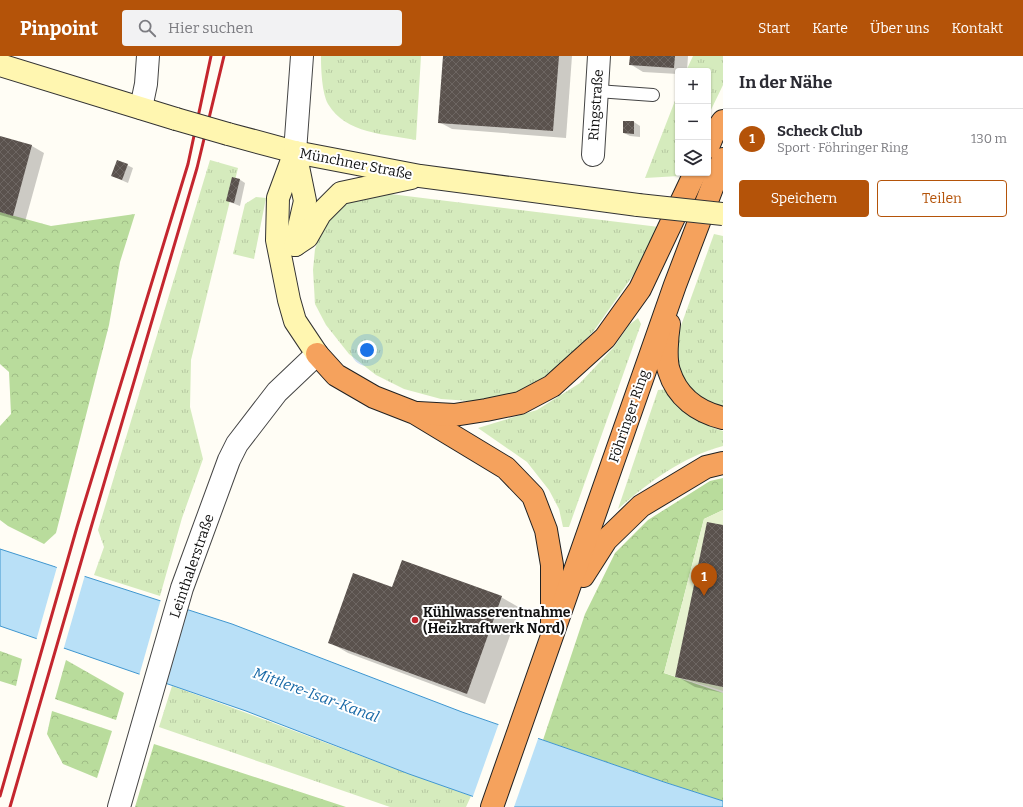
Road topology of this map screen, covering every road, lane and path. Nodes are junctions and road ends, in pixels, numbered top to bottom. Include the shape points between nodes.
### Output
1 (148, 56) edge
2 (302, 56) edge
3 (599, 56) edge
4 (0, 65) edge
5 (597, 91) junction
6 (653, 95) dead end
7 (141, 108) junction
8 (723, 121) edge
9 (711, 140) edge
10 (295, 152) junction
11 (593, 155) dead end
12 (723, 159) edge
13 (420, 176) junction
14 (694, 176) edge
15 (723, 214) edge
16 (295, 245) junction
17 (285, 279) junction
18 (675, 285) junction
19 (317, 354) junction
20 (415, 413) junction
21 (723, 418) edge
22 (723, 463) edge
23 (566, 598) junction
24 (552, 640) junction
25 (119, 807) edge
26 (492, 807) edge

1 - 7 street
2 - 10 street
3 - 5 street, Ringstraße
4 - 7 main road, Münchner Straße
5 - 6 lane
5 - 11 street, Ringstraße
7 - 10 main road, Münchner Straße, bridge
8 - 9 highway
10 - 13 main road, Münchner Straße
10 - 16 main road via 304,201
10 - 17 main road via 278,198 276,240
12 - 18 highway, Föhringer Ring
13 - 15 main road, Münchner Straße, bridge
13 - 16 main road via 341,193 320,214 307,237
14 - 20 highway via 640,289 605,338 552,386 520,402 486,410 454,415
16 - 17 main road
17 - 19 main road via 296,321
18 - 21 highway via 666,340 668,371 680,394 698,410
18 - 23 highway, Föhringer Ring
19 - 20 highway via 336,375 374,397
19 - 25 street, Leinthalerstraße via 277,392 237,444 229,460 182,588
20 - 24 highway via 506,468 533,496 546,530 552,565
22 - 23 highway via 706,467 641,506 606,540 573,592
23 - 24 highway, Föhringer Ring
24 - 26 highway, Föhringer Ring

